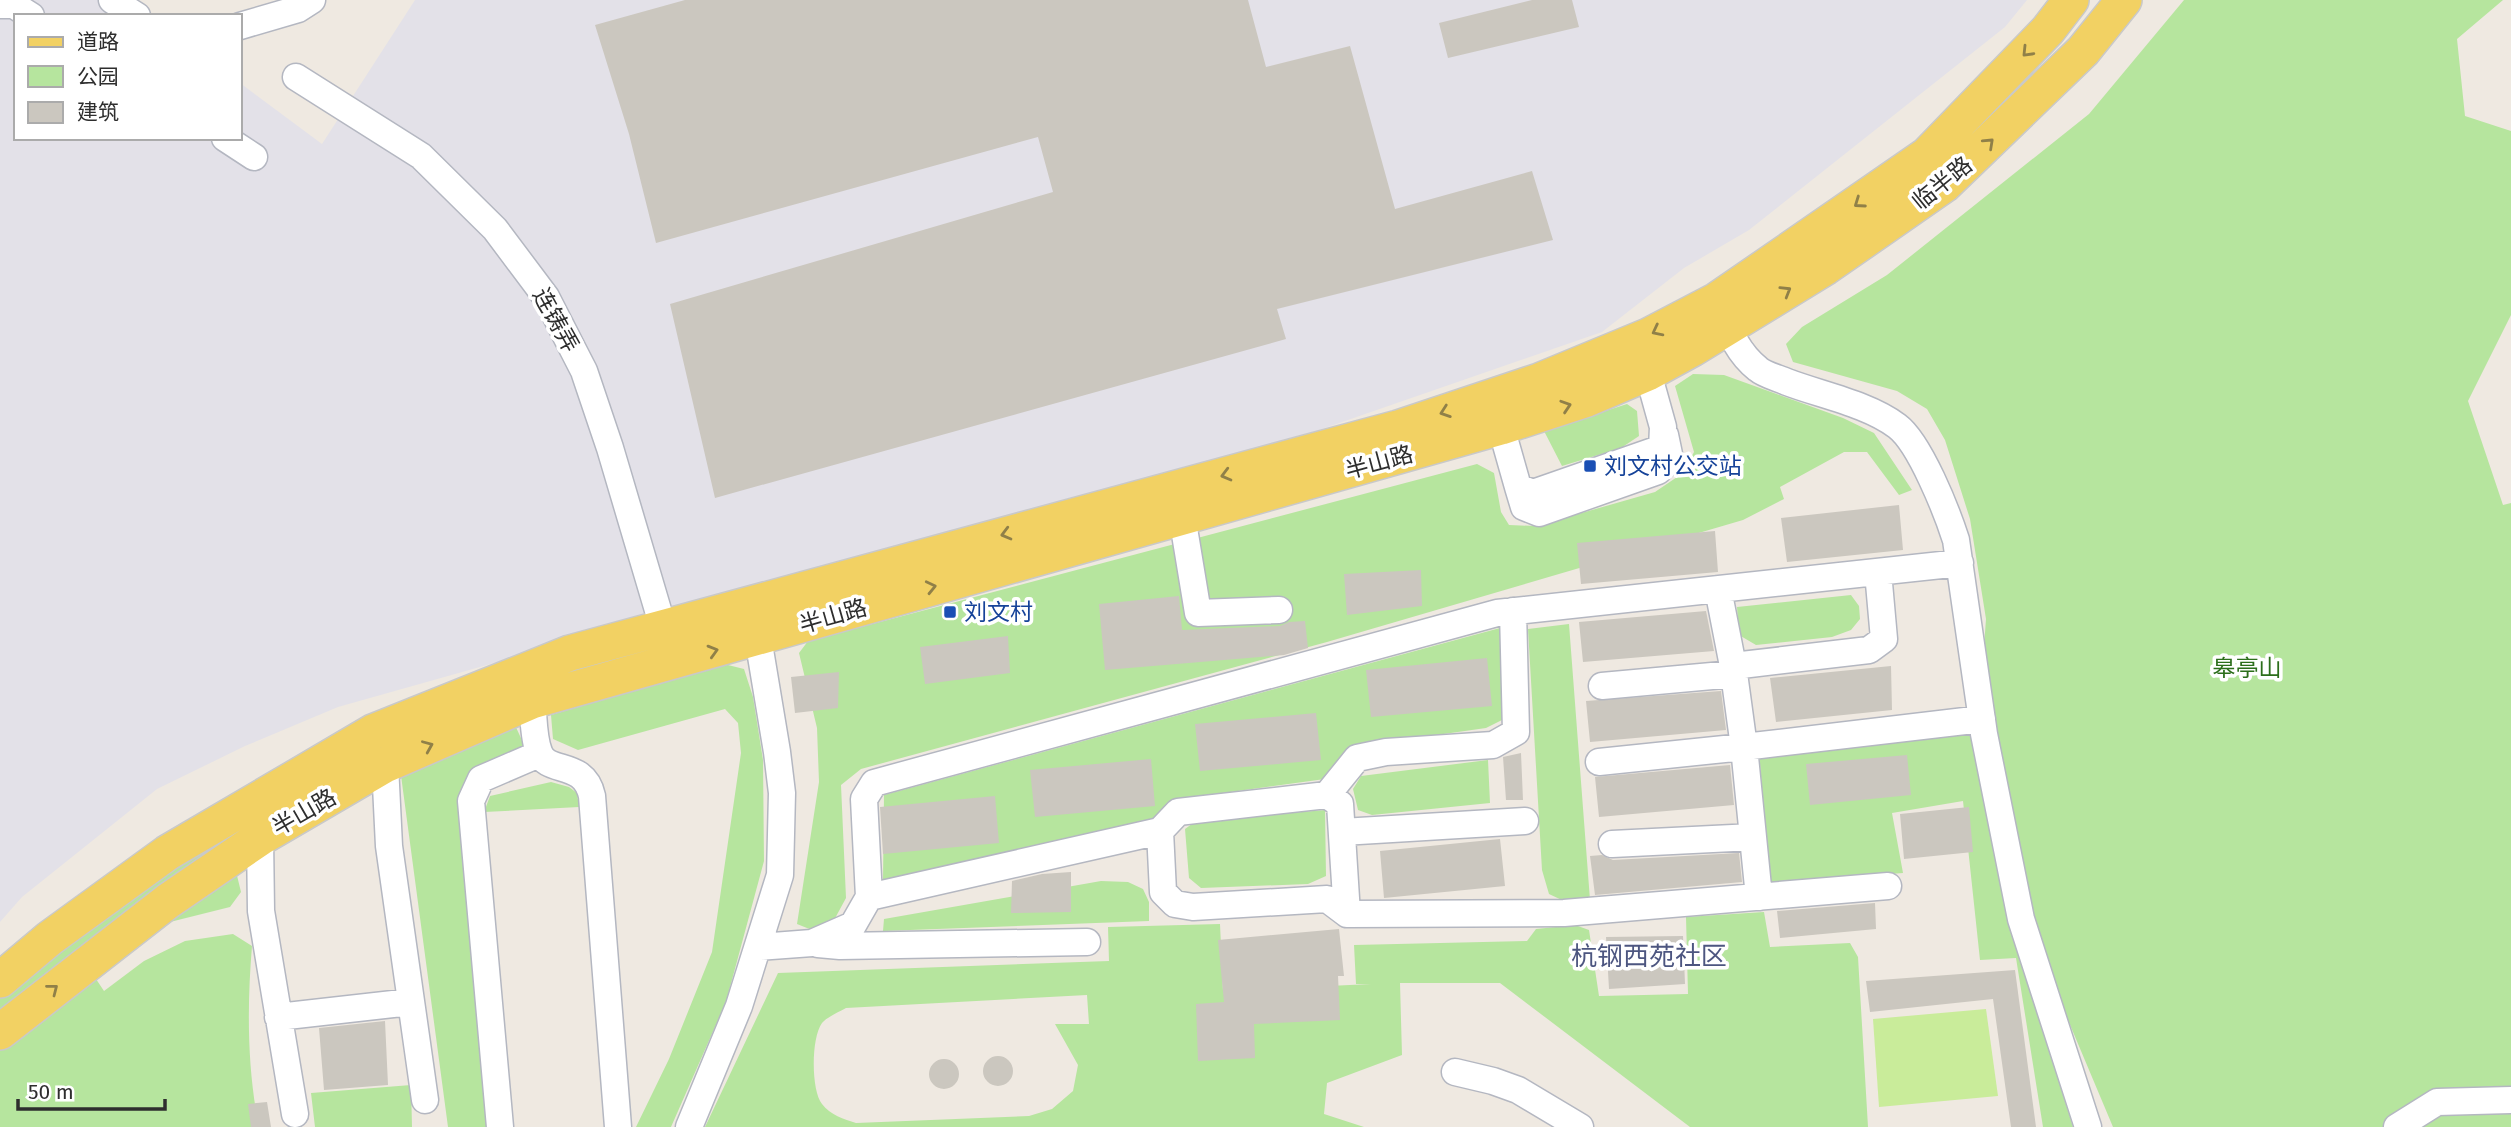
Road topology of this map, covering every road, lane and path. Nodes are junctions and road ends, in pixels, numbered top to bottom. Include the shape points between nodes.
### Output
1 (112, 0) edge
2 (312, 0) edge
3 (2071, 0) edge
4 (2124, 0) edge
5 (0, 5) edge
6 (29, 14) edge
7 (134, 14) edge
8 (242, 25) edge
9 (296, 77) dead end
10 (228, 140) edge
11 (254, 157) dead end
12 (1722, 313) junction
13 (1648, 373) junction
14 (1501, 427) junction
15 (1182, 516) junction
16 (1960, 563) junction
17 (1878, 572) junction
18 (1718, 589) junction
19 (1279, 610) dead end
20 (1513, 611) junction
21 (664, 628) junction
22 (758, 638) junction
23 (674, 662) junction
24 (1734, 670) junction
25 (1602, 686) dead end
26 (532, 701) junction
27 (1982, 719) junction
28 (1744, 747) junction
29 (539, 754) junction
30 (1599, 762) dead end
31 (385, 765) junction
32 (1327, 795) junction
33 (1525, 821) dead end
34 (1160, 831) junction
35 (1342, 832) junction
36 (1753, 837) junction
37 (260, 838) junction
38 (1612, 844) dead end
39 (1888, 886) dead end
40 (869, 897) junction
41 (1759, 897) junction
42 (1347, 914) junction
43 (1087, 942) dead end
44 (813, 943) junction
45 (758, 947) junction
46 (0, 980) edge
47 (411, 1002) junction
48 (278, 1017) junction
49 (0, 1032) edge
50 (1455, 1072) dead end
51 (425, 1100) dead end
52 (2511, 1100) edge
53 (295, 1114) dead end
54 (500, 1127) edge
55 (618, 1127) edge
56 (690, 1127) edge
57 (1580, 1127) edge
58 (2088, 1127) edge
59 (2397, 1127) edge

1 - 7 street
2 - 8 street via 298,9
3 -> 12 main road, 临半路 via 2049,30 1927,155
12 -> 4 main road, 临半路 via 1825,267 1944,185 2082,51
5 - 6 street via 14,5
9 - 21 street, 连铸弄 via 421,156 495,229 547,297 584,372
10 - 11 street
12 - 13 main road, 半山路
12 - 16 street via 1733,340 1759,370 1868,410 1899,427 1948,513
12 -> 21 main road, 半山路 via 1398,428
14 -> 13 main road, 半山路
13 - 14 street via 1663,427 1661,447 1534,493 1518,487
14 - 15 main road, 半山路
15 - 19 street via 1198,613
22 -> 15 main road, 半山路
16 - 17 street
16 - 27 street
17 - 18 street
17 - 24 street via 1884,639 1869,650
18 - 20 street
18 - 24 street
20 - 32 street via 1516,732 1493,745 1357,758
20 - 40 street via 874,783 864,799
21 - 23 street, 连铸弄
21 - 46 main road, 半山路 via 570,653 373,732 167,853
23 -> 22 main road, 半山路
22 - 45 street via 782,793 780,875
23 - 26 main road, 半山路
24 - 25 street
24 - 28 street
26 - 29 street
31 -> 26 main road, 半山路
27 - 28 street
27 - 58 street via 2021,919
28 - 30 street
28 - 36 street
29 - 54 street via 481,779 471,802
29 - 55 street via 548,763 577,772 589,784 592,796
31 - 37 main road, 半山路
31 - 47 street via 389,846
32 - 34 street via 1178,812
32 - 35 street via 1340,804
33 - 35 street
34 - 40 street
34 - 42 street via 1163,892 1175,904 1193,907 1327,899
35 - 42 street
36 - 38 street
36 - 41 street
37 - 48 street via 261,911
49 -> 37 main road, 半山路 via 168,901
39 - 41 street
40 - 44 street via 853,925
41 - 42 street via 1564,913
43 - 44 street
44 - 45 street
45 - 56 street
47 - 48 street
47 - 51 street
48 - 53 street
50 - 57 street via 1518,1090
52 - 59 street via 2437,1102

